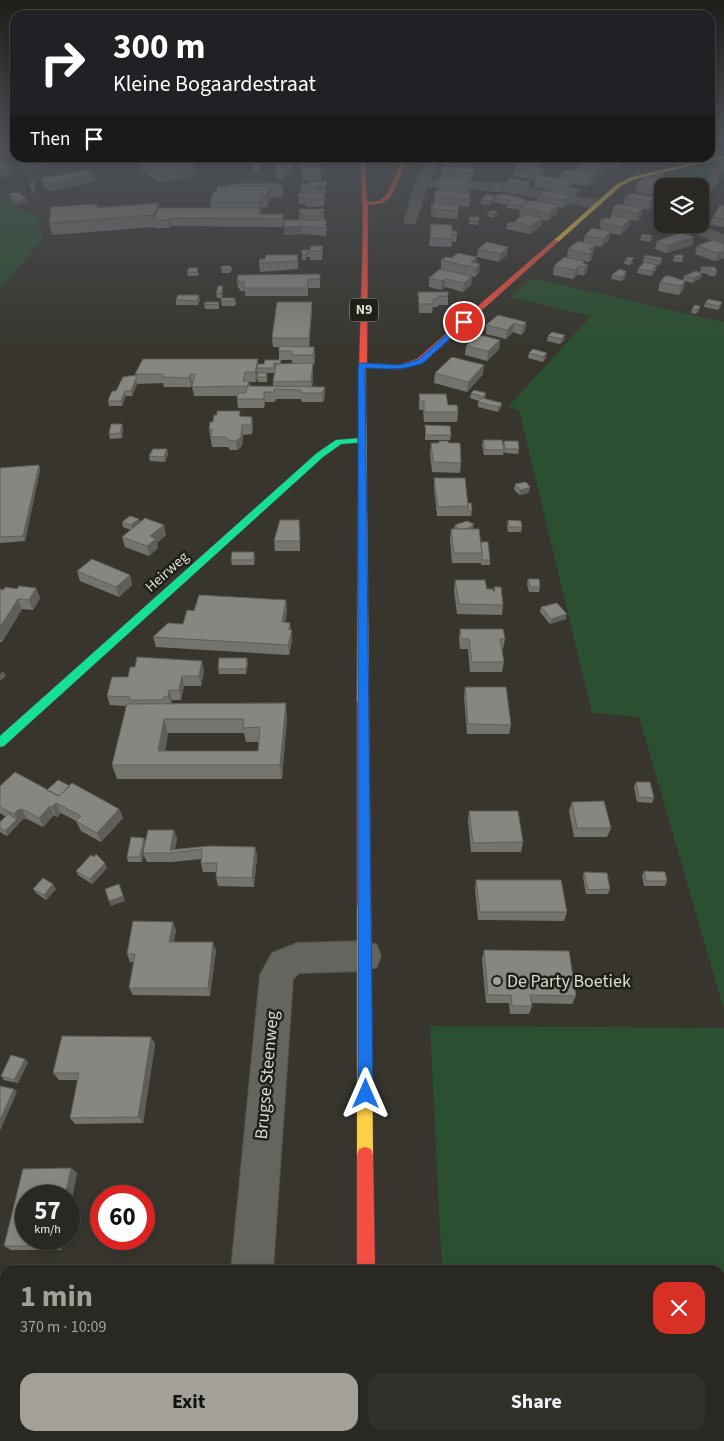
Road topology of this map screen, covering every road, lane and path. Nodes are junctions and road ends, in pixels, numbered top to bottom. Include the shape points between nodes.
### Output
1 (366, 215) edge
2 (412, 215) edge
3 (583, 215) edge
4 (410, 220) dead end
5 (705, 233) edge
6 (724, 240) edge
7 (362, 365) junction
8 (363, 440) junction
9 (0, 743) edge
10 (365, 956) junction
11 (252, 1265) edge
12 (366, 1265) edge

1 - 7 main road, N9
2 - 4 street
3 - 7 main road via 420,361 399,367
5 - 6 street
7 - 8 main road, N9
8 - 9 main road, Heirweg via 339,442 320,455
8 - 10 main road, N9
10 - 11 street, Brugse Steenweg via 297,958 284,964 277,974
10 - 12 main road, N9

